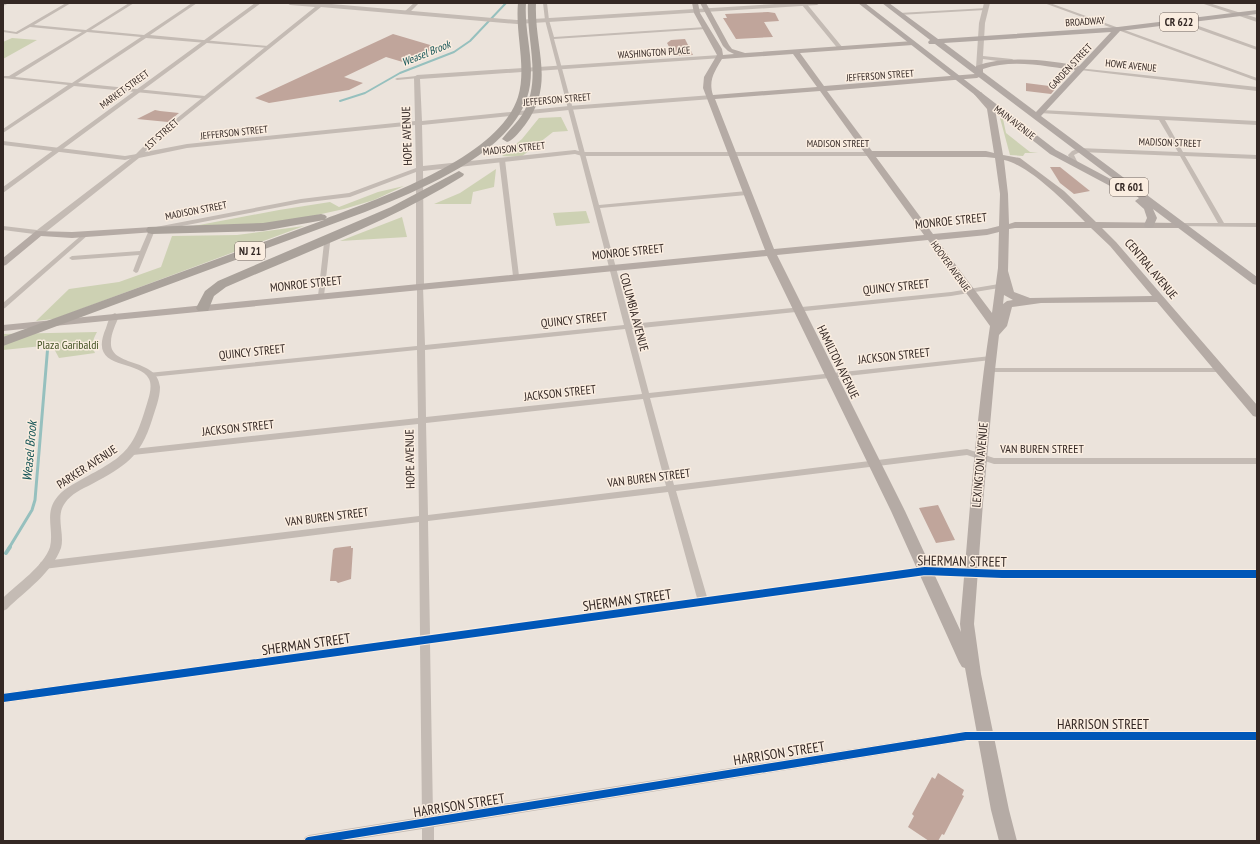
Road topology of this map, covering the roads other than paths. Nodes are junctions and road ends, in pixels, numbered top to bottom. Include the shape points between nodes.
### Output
1 (7, 3) edge
2 (69, 3) edge
3 (132, 3) edge
4 (195, 3) edge
5 (258, 3) edge
6 (290, 3) edge
7 (417, 3) edge
8 (522, 3) edge
9 (532, 3) edge
10 (545, 3) edge
11 (696, 3) edge
12 (703, 3) edge
13 (817, 3) edge
14 (861, 3) edge
15 (885, 3) edge
16 (1046, 3) edge
17 (1204, 3) edge
18 (804, 4) edge
19 (3, 5) edge
20 (756, 5) edge
21 (320, 6) junction
22 (986, 6) edge
23 (706, 10) junction
24 (697, 11) junction
25 (1257, 12) edge
26 (406, 13) junction
27 (899, 14) junction
28 (1240, 14) junction
29 (547, 20) junction
30 (1257, 20) edge
31 (1180, 21) junction
32 (30, 26) junction
33 (706, 28) junction
34 (1118, 29) junction
35 (3, 31) edge
36 (87, 31) junction
37 (145, 36) junction
38 (552, 38) junction
39 (981, 38) junction
40 (205, 42) junction
41 (935, 42) junction
42 (913, 44) junction
43 (268, 48) junction
44 (841, 49) junction
45 (1257, 49) edge
46 (795, 52) junction
47 (747, 55) junction
48 (720, 57) junction
49 (980, 57) junction
50 (1012, 61) junction
51 (560, 68) junction
52 (1080, 69) junction
53 (979, 71) junction
54 (3, 77) edge
55 (417, 77) junction
56 (11, 78) junction
57 (396, 79) dead end
58 (958, 79) junction
59 (1257, 80) edge
60 (3, 82) edge
61 (74, 84) junction
62 (822, 89) junction
63 (1257, 89) edge
64 (138, 91) junction
65 (976, 92) junction
66 (205, 98) junction
67 (712, 98) junction
68 (569, 108) junction
69 (1039, 114) junction
70 (1161, 118) junction
71 (418, 123) junction
72 (1257, 123) edge
73 (3, 131) edge
74 (3, 143) edge
75 (1079, 150) junction
76 (59, 151) junction
77 (1180, 153) junction
78 (582, 154) junction
79 (732, 154) junction
80 (869, 154) junction
81 (999, 155) junction
82 (137, 156) junction
83 (1257, 157) edge
84 (1012, 158) joint
85 (502, 160) junction
86 (466, 164) junction
87 (1076, 165) junction
88 (420, 169) junction
89 (431, 186) junction
90 (3, 191) edge
91 (747, 193) junction
92 (409, 196) junction
93 (1140, 201) junction
94 (596, 207) junction
95 (1095, 225) junction
96 (1149, 225) junction
97 (1180, 225) junction
98 (1222, 225) junction
99 (1257, 225) edge
100 (3, 228) edge
101 (1004, 228) junction
102 (152, 230) junction
103 (39, 233) junction
104 (86, 234) junction
105 (930, 237) junction
106 (327, 243) dead end
107 (770, 252) junction
108 (143, 253) junction
109 (72, 258) dead end
110 (1003, 259) junction
111 (3, 263) edge
112 (611, 267) junction
113 (136, 271) dead end
114 (516, 276) junction
115 (1257, 282) edge
116 (420, 286) junction
117 (999, 286) junction
118 (969, 291) junction
119 (321, 296) junction
120 (1159, 299) junction
121 (1041, 300) junction
122 (3, 307) edge
123 (203, 308) junction
124 (798, 310) junction
125 (116, 312) junction
126 (627, 327) junction
127 (3, 328) edge
128 (995, 328) junction
129 (6, 347) edge
130 (421, 348) junction
131 (990, 364) junction
132 (1221, 370) junction
133 (151, 375) junction
134 (830, 375) junction
135 (646, 396) junction
136 (1257, 413) edge
137 (421, 419) junction
138 (133, 452) junction
139 (980, 456) junction
140 (1257, 461) edge
141 (874, 463) junction
142 (670, 488) junction
143 (423, 518) junction
144 (44, 565) junction
145 (925, 571) junction
146 (971, 572) junction
147 (1257, 574) edge
148 (703, 602) junction
149 (3, 606) edge
150 (426, 640) junction
151 (972, 674) junction
152 (3, 698) edge
153 (985, 736) junction
154 (1257, 736) edge
155 (428, 822) junction
156 (309, 841) edge
157 (428, 841) edge
158 (1008, 841) edge

1 - 19 street
2 - 32 street
3 - 36 street
4 - 37 street
5 - 40 street, MARKET STREET
6 - 21 street
7 - 26 street
8 - 86 highway via 521,22 526,71 524,94 515,114
9 - 86 highway via 538,70 536,94 528,113 509,137 484,158
10 - 29 street, COLUMBIA AVENUE
11 - 24 main road
12 - 23 main road
13 - 18 street
14 - 42 main road, MAIN AVENUE / CR 601
15 - 27 main road, MAIN AVENUE / CR 601
16 - 34 street
17 - 28 street
18 - 20 street
18 - 44 street
20 - 23 street
21 - 26 street
21 - 43 street, 1ST STREET
22 - 27 street
22 - 39 street
23 - 24 street
23 - 47 main road via 730,50
24 - 29 street
24 - 33 main road
25 - 28 main road, BROADWAY / CR 622
26 - 29 street via 518,22
27 - 41 main road, MAIN AVENUE / CR 601
28 - 30 street
28 - 31 main road, BROADWAY / CR 622
29 - 38 street, COLUMBIA AVENUE
31 - 34 main road, BROADWAY / CR 622
31 - 45 street
32 - 35 street via 17,33
32 - 36 street
33 - 38 street
33 - 48 main road
34 - 39 main road, BROADWAY / CR 622
34 - 52 main road, GARDEN STREET
34 - 59 street
36 - 37 street
36 - 56 street
37 - 40 street
37 - 61 street
38 - 51 street, COLUMBIA AVENUE
39 - 41 main road, BROADWAY / CR 622
39 - 49 street
40 - 43 street
40 - 64 street, MARKET STREET
41 - 42 main road, BROADWAY / CR 622
41 - 53 main road, MAIN AVENUE / CR 601
42 - 44 main road, WASHINGTON PLACE
42 - 58 main road, MAIN AVENUE / CR 601
43 - 66 street, 1ST STREET
44 - 46 main road, WASHINGTON PLACE
46 - 47 main road, WASHINGTON PLACE
46 - 62 main road, HOOVER AVENUE
47 - 48 main road, WASHINGTON PLACE
48 - 51 street, WASHINGTON PLACE
48 - 67 main road, HAMILTON AVENUE via 708,77 707,88
49 - 50 street, HOWE AVENUE
49 - 53 street
50 - 52 main road, HOWE AVENUE
50 - 53 main road, JEFFERSON STREET via 994,62
51 - 55 street, WASHINGTON PLACE
51 - 68 street, COLUMBIA AVENUE
52 - 63 street, HOWE AVENUE
52 - 69 main road, GARDEN STREET
53 - 58 main road, JEFFERSON STREET
53 - 69 main road, MAIN AVENUE / CR 601
54 - 56 street
55 - 57 street, WASHINGTON PLACE
55 - 71 street, HOPE AVENUE
56 - 60 street
56 - 61 street
58 - 62 main road, JEFFERSON STREET
58 - 65 main road, MAIN AVENUE / CR 601
61 - 64 street
61 - 73 street
62 - 67 main road, JEFFERSON STREET
62 - 80 main road, HOOVER AVENUE
64 - 66 street
64 - 76 street, MARKET STREET
65 - 81 main road, LEXINGTON AVENUE via 991,109
65 - 87 main road, MAIN AVENUE / CR 601 via 1052,152
66 - 82 street, 1ST STREET
67 - 68 street, JEFFERSON STREET
67 - 79 main road, HAMILTON AVENUE
68 - 71 street, JEFFERSON STREET
68 - 78 street, COLUMBIA AVENUE
69 - 70 street
69 - 75 main road, MAIN AVENUE / CR 601
70 - 72 street
70 - 77 street
71 - 82 street, JEFFERSON STREET via 188,146
71 - 88 street, HOPE AVENUE
74 - 76 street
75 - 77 street, MADISON STREET
75 - 87 street via 1071,155
75 - 97 main road, MAIN AVENUE / CR 601
76 - 82 street via 125,158
76 - 90 street, MARKET STREET
77 - 83 street, MADISON STREET
77 - 98 street
78 - 79 street, MADISON STREET
78 - 85 street, MADISON STREET via 575,152
78 - 94 street, COLUMBIA AVENUE
79 - 80 street, MADISON STREET
79 - 91 main road, HAMILTON AVENUE
80 - 81 main road, MADISON STREET
80 - 105 main road, HOOVER AVENUE
81 - 84 main road, MADISON STREET
81 - 101 main road, LEXINGTON AVENUE via 1004,194
82 - 103 street, 1ST STREET
84 - 95 main road, CENTRAL AVENUE via 1061,193
85 - 88 street, MADISON STREET
85 - 114 street
86 - 89 highway
86 - 89 highway via 446,171
87 - 93 main road, MAIN AVENUE / CR 601
88 - 102 street, MADISON STREET via 350,195 301,200
88 - 116 street, HOPE AVENUE
89 - 92 highway
91 - 94 street
91 - 107 main road, HAMILTON AVENUE
92 - 102 highway via 285,224
92 - 123 highway via 222,284 211,292
92 - 125 highway, NJ 21
92 - 129 highway, NJ 21 via 346,215 89,310
93 - 96 main road via 1151,214
93 - 97 main road, MAIN AVENUE / CR 601
94 - 112 street, COLUMBIA AVENUE
95 - 96 main road, MONROE STREET
95 - 101 main road, MONROE STREET via 1015,225
95 - 120 main road, CENTRAL AVENUE
96 - 97 main road, MONROE STREET
97 - 98 street, MONROE STREET
97 - 115 main road, MAIN AVENUE / CR 601
98 - 99 street, MONROE STREET
100 - 103 street
101 - 105 main road, MONROE STREET
101 - 110 main road, LEXINGTON AVENUE
102 - 104 main road, MADISON STREET
102 - 108 street
103 - 104 main road, MADISON STREET
103 - 111 main road, 1ST STREET
104 - 122 street
105 - 107 main road, MONROE STREET
105 - 118 main road, HOOVER AVENUE
106 - 119 street
107 - 112 main road, MONROE STREET
107 - 124 main road, HAMILTON AVENUE
108 - 109 street
108 - 113 street
110 - 117 main road, LEXINGTON AVENUE
110 - 121 main road via 1009,294 1018,298
112 - 114 main road, MONROE STREET
112 - 126 street, COLUMBIA AVENUE
114 - 116 main road, MONROE STREET
116 - 119 main road, MONROE STREET
116 - 130 street, HOPE AVENUE
117 - 118 street, QUINCY STREET
117 - 128 main road, LEXINGTON AVENUE
118 - 124 street, QUINCY STREET
118 - 128 main road, HOOVER AVENUE
119 - 123 main road, MONROE STREET
120 - 121 main road
120 - 132 main road, CENTRAL AVENUE
121 - 128 main road via 1008,305 1003,326
123 - 125 main road, MONROE STREET
124 - 126 street, QUINCY STREET
124 - 134 main road, HAMILTON AVENUE
125 - 127 main road, MONROE STREET
125 - 129 highway, NJ 21
125 - 133 street via 106,339 109,353
126 - 130 street, QUINCY STREET
126 - 135 street, COLUMBIA AVENUE
128 - 131 main road, LEXINGTON AVENUE
130 - 133 street, QUINCY STREET
130 - 137 street, HOPE AVENUE
131 - 132 street, JACKSON STREET
131 - 134 street, JACKSON STREET
131 - 139 main road, LEXINGTON AVENUE
132 - 136 main road, CENTRAL AVENUE
133 - 138 street, PARKER AVENUE via 156,385 155,391 144,433
134 - 135 street, JACKSON STREET
134 - 141 main road, HAMILTON AVENUE
135 - 137 street, JACKSON STREET
135 - 142 street, COLUMBIA AVENUE
137 - 138 street, JACKSON STREET
137 - 143 street, HOPE AVENUE
138 - 144 street, PARKER AVENUE via 119,465 71,491 59,502 55,514 56,543
139 - 140 street, VAN BUREN STREET via 995,461
139 - 141 street, VAN BUREN STREET via 967,452
139 - 146 main road, LEXINGTON AVENUE
141 - 142 street, VAN BUREN STREET
141 - 145 main road, HAMILTON AVENUE
142 - 143 street, VAN BUREN STREET
142 - 148 street, COLUMBIA AVENUE
143 - 144 street, VAN BUREN STREET
143 - 150 street, HOPE AVENUE
144 - 149 street, PARKER AVENUE
145 - 146 street, SHERMAN STREET
145 - 148 street, SHERMAN STREET
145 - 151 main road, HAMILTON AVENUE
146 - 147 street, SHERMAN STREET
146 - 151 main road, LEXINGTON AVENUE via 967,624
148 - 150 street, SHERMAN STREET
150 - 152 street, SHERMAN STREET
150 - 155 street, HOPE AVENUE
151 - 153 main road, LEXINGTON AVENUE
153 - 154 street, HARRISON STREET
153 - 155 street, HARRISON STREET via 966,736 906,745
153 - 158 main road, LEXINGTON AVENUE
155 - 156 street, HARRISON STREET
155 - 157 street, HOPE AVENUE

